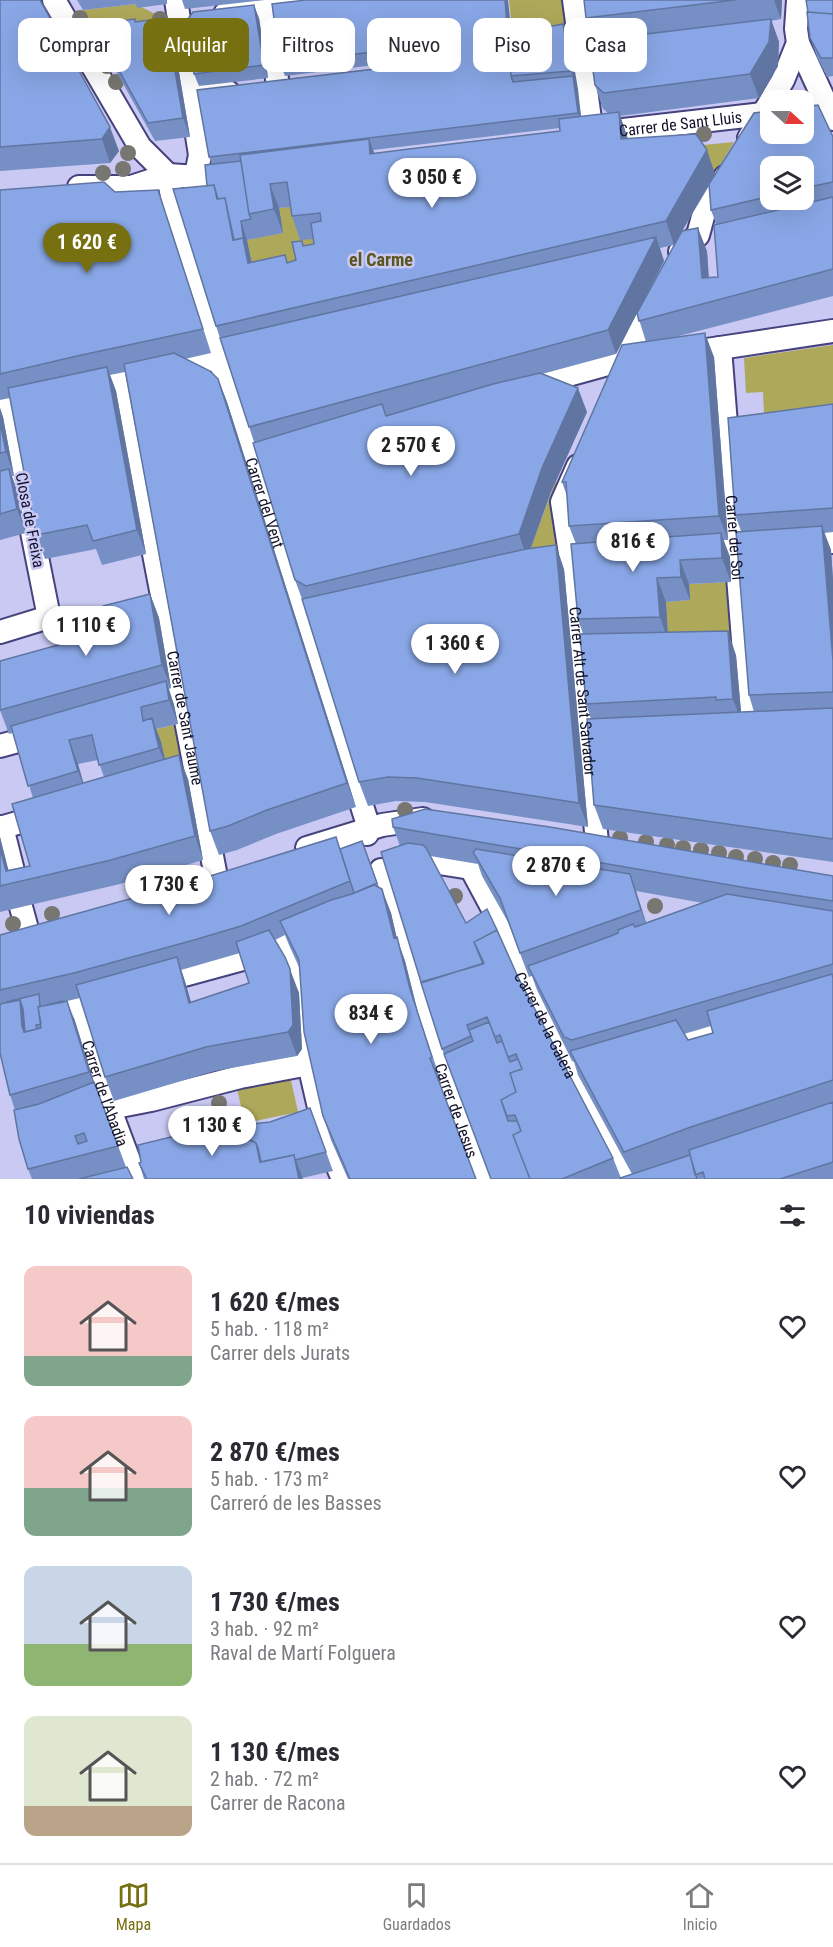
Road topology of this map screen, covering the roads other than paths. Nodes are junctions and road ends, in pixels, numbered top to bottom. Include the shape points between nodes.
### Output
1 (54, 0) edge
2 (352, 0) edge
3 (574, 0) edge
4 (798, 0) edge
5 (267, 9) junction
6 (178, 16) edge
7 (64, 18) edge
8 (131, 28) edge
9 (798, 43) junction
10 (95, 72) edge
11 (301, 83) edge
12 (260, 88) junction
13 (777, 90) edge
14 (191, 96) junction
15 (760, 114) edge
16 (760, 119) edge
17 (833, 119) edge
18 (592, 134) junction
19 (568, 136) edge
20 (140, 147) junction
21 (262, 173) edge
22 (179, 176) junction
23 (104, 186) junction
24 (58, 189) edge
25 (713, 243) edge
26 (680, 251) junction
27 (833, 331) edge
28 (277, 344) edge
29 (720, 348) junction
30 (220, 358) junction
31 (623, 362) junction
32 (121, 382) junction
33 (504, 392) edge
34 (609, 394) edge
35 (4, 408) edge
36 (585, 448) edge
37 (276, 455) edge
38 (253, 461) junction
39 (23, 483) junction
40 (0, 489) edge
41 (833, 542) edge
42 (737, 548) junction
43 (678, 552) edge
44 (595, 558) edge
45 (560, 562) junction
46 (325, 614) edge
47 (302, 619) junction
48 (0, 632) edge
49 (743, 648) junction
50 (720, 649) edge
51 (580, 652) junction
52 (603, 652) edge
53 (180, 694) junction
54 (158, 700) edge
55 (68, 727) edge
56 (774, 728) edge
57 (750, 729) junction
58 (727, 730) edge
59 (611, 736) edge
60 (587, 737) junction
61 (0, 746) edge
62 (196, 771) junction
63 (173, 778) edge
64 (70, 807) edge
65 (441, 819) edge
66 (1, 827) edge
67 (368, 831) junction
68 (575, 839) edge
69 (597, 843) junction
70 (621, 847) edge
71 (292, 853) edge
72 (414, 858) edge
73 (471, 867) junction
74 (237, 870) edge
75 (381, 870) edge
76 (506, 873) edge
77 (391, 898) junction
78 (369, 907) edge
79 (336, 921) edge
80 (27, 930) edge
81 (281, 943) junction
82 (81, 1002) junction
83 (759, 1016) edge
84 (0, 1022) edge
85 (637, 1053) edge
86 (309, 1064) junction
87 (592, 1066) edge
88 (570, 1073) junction
89 (110, 1108) junction
90 (59, 1125) edge
91 (136, 1179) edge
92 (343, 1179) edge
93 (481, 1179) edge
94 (627, 1179) edge

1 - 7 street
2 - 5 street
3 - 18 street
4 - 9 street
5 - 6 street
5 - 12 street
6 - 8 street
6 - 14 street
9 - 13 street
9 - 17 street
10 - 20 street
11 - 12 street
12 - 14 street
14 - 22 street via 200,155 197,170
15 - 18 street, Carrer de Sant Lluis
16 - 26 street via 705,209 698,235
18 - 19 street, Carrer de Sant Lluis
20 - 22 street
20 - 23 street via 133,168
21 - 22 street via 214,178
22 - 23 street via 131,187
22 - 30 street, Carrer del Vent via 175,213
23 - 24 street
25 - 26 street
26 - 31 street via 664,270
27 - 29 street
28 - 30 street
29 - 31 street
29 - 42 street, Carrer del Sol
30 - 32 street
30 - 38 street, Carrer del Vent
31 - 33 street
31 - 34 street
32 - 35 street
32 - 53 street, Carrer de Sant Jaume
35 - 39 street, Closa de Freixa
36 - 45 street, Carrer Alt de Sant Salvador via 562,502
37 - 38 street
38 - 47 street, Carrer del Vent
39 - 40 street
39 - 48 street, Closa de Freixa via 49,617
41 - 42 street
42 - 43 street
42 - 49 street, Carrer del Sol
44 - 45 street
45 - 51 street, Carrer Alt de Sant Salvador
46 - 47 street
47 - 67 street, Carrer del Vent
49 - 50 street
49 - 57 street, Carrer del Sol
51 - 52 street
51 - 60 street, Carrer Alt de Sant Salvador
53 - 54 street
53 - 62 street, Carrer de Sant Jaume
55 - 61 street
56 - 57 street
57 - 58 street
59 - 60 street
60 - 69 street, Carrer Alt de Sant Salvador
62 - 63 street
62 - 74 street, Carrer de Sant Jaume via 205,880
64 - 66 street
65 - 67 street via 401,821
66 - 80 street
67 - 71 street
68 - 69 street
69 - 70 street
72 - 73 street
73 - 76 street
73 - 88 street, Carrer de la Galera via 501,924 522,980 538,982
75 - 77 street, Carrer de Jesus
77 - 78 street
77 - 93 street, Carrer de Jesus via 440,1065
79 - 81 street
81 - 82 street via 243,959
81 - 86 street via 303,989
82 - 84 street
82 - 89 street, Carrer de l'Abadia
83 - 85 street
86 - 89 street
86 - 92 street via 327,1142
87 - 88 street
88 - 94 street, Carrer de la Galera
89 - 90 street
89 - 91 street, Carrer de l'Abadia

